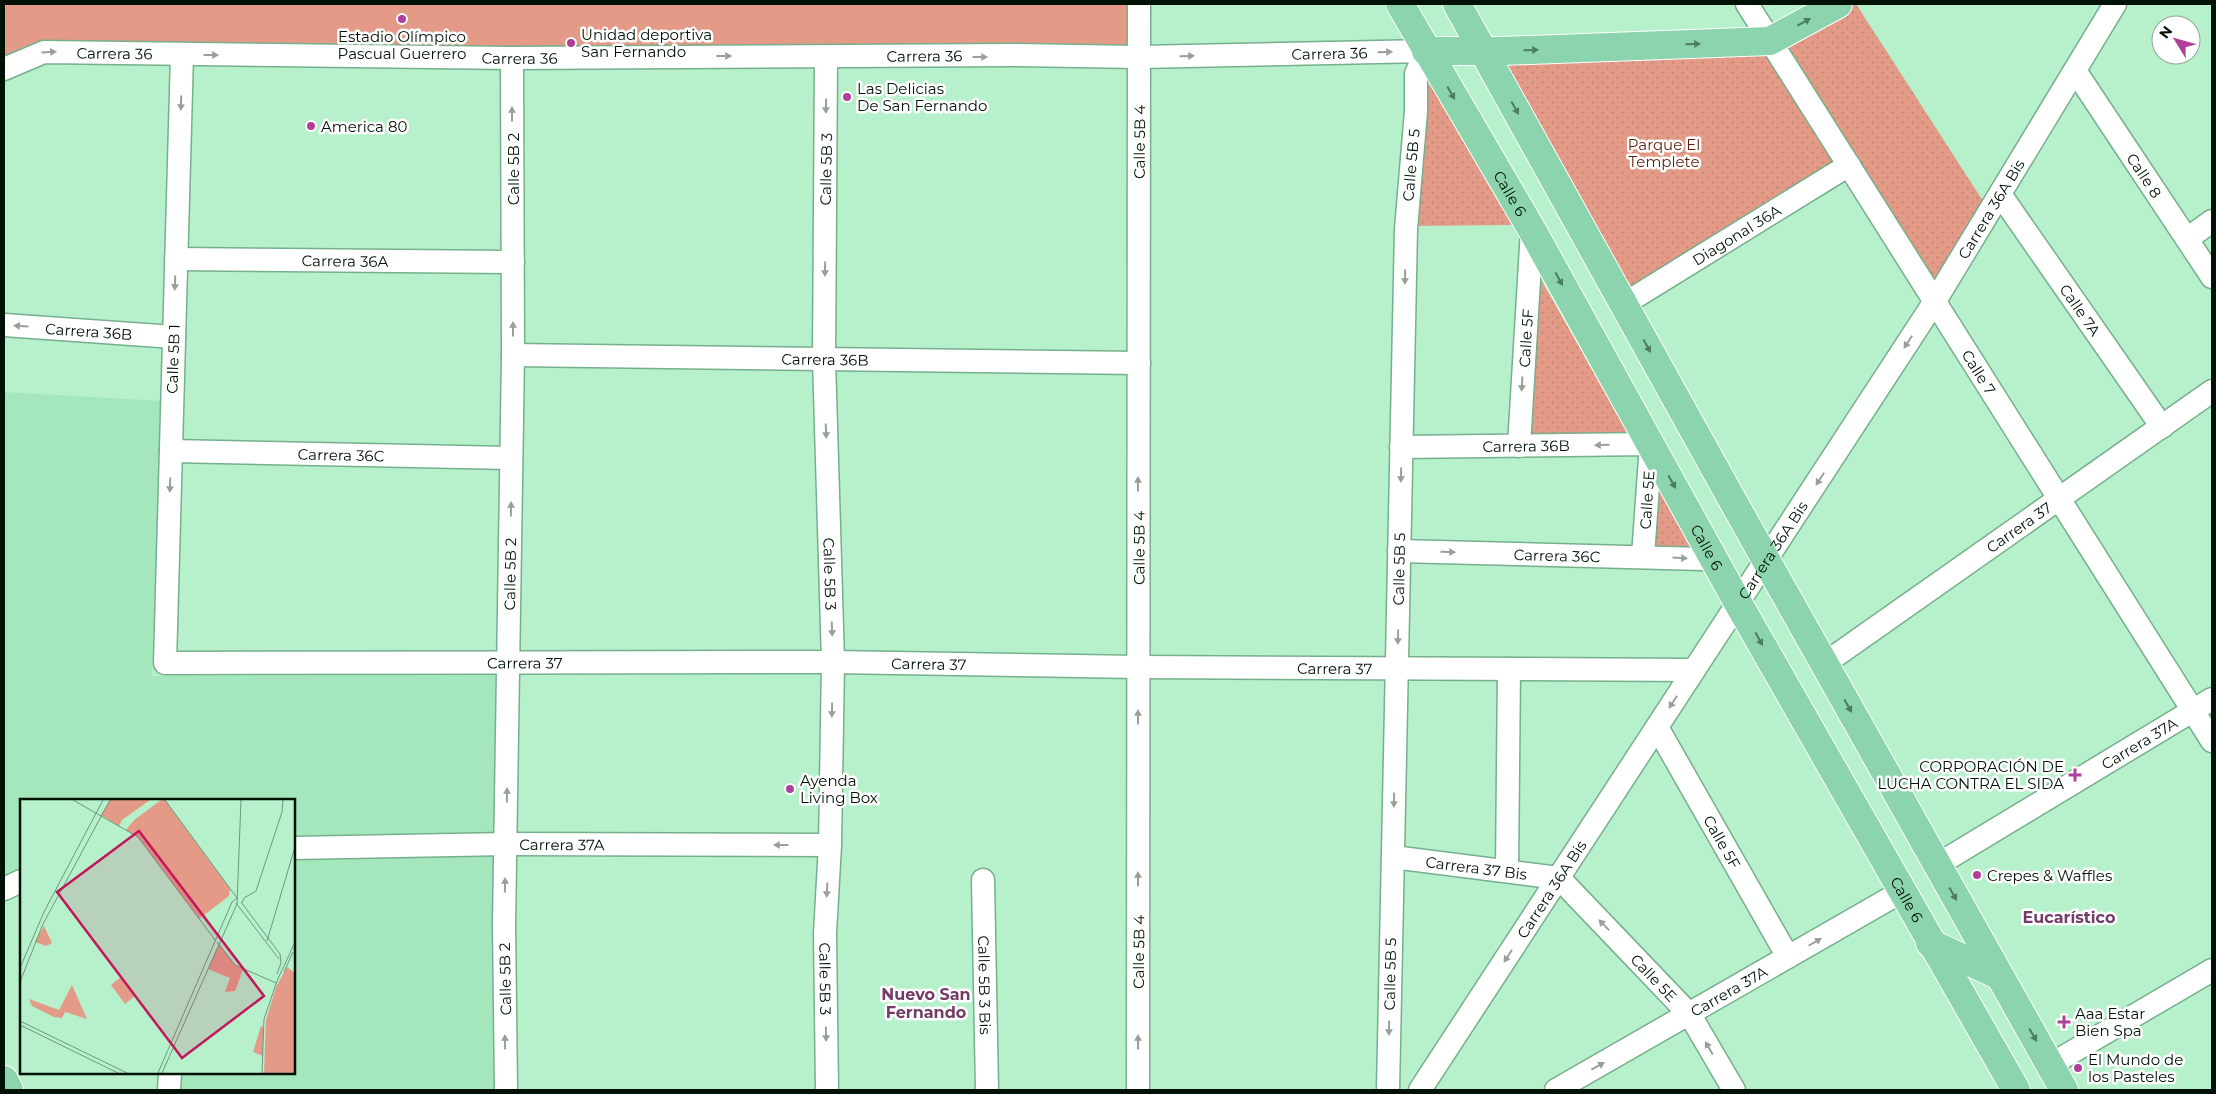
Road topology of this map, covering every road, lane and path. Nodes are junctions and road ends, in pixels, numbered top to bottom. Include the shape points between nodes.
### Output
1 (1139, 4) edge
2 (1400, 4) edge
3 (1457, 4) edge
4 (1747, 4) edge
5 (1838, 4) edge
6 (2115, 4) edge
7 (1770, 41) junction
8 (1482, 50) junction
9 (1426, 51) junction
10 (182, 55) junction
11 (1139, 57) junction
12 (512, 58) junction
13 (826, 58) junction
14 (4, 69) edge
15 (2076, 72) junction
16 (1849, 165) junction
17 (2000, 194) junction
18 (2212, 221) edge
19 (1532, 230) junction
20 (2187, 239) junction
21 (176, 258) junction
22 (513, 262) junction
23 (2212, 277) edge
24 (1935, 301) junction
25 (1624, 304) junction
26 (4, 325) edge
27 (174, 337) junction
28 (513, 355) junction
29 (824, 359) junction
30 (1138, 363) junction
31 (2212, 392) edge
32 (2162, 427) junction
33 (1651, 444) junction
34 (1519, 446) junction
35 (1402, 447) junction
36 (171, 452) junction
37 (512, 458) junction
38 (2060, 499) junction
39 (1399, 551) junction
40 (1643, 556) junction
41 (1713, 558) junction
42 (1766, 560) junction
43 (1738, 603) junction
44 (834, 662) junction
45 (165, 663) joint
46 (510, 663) junction
47 (1824, 664) junction
48 (1138, 667) junction
49 (1397, 668) junction
50 (1509, 669) junction
51 (1694, 670) junction
52 (2212, 699) edge
53 (2193, 710) junction
54 (1657, 727) junction
55 (2212, 741) edge
56 (506, 844) junction
57 (830, 845) junction
58 (295, 848) edge
59 (1393, 858) junction
60 (1937, 865) junction
61 (1507, 870) junction
62 (1559, 878) junction
63 (983, 880) dead end
64 (20, 881) edge
65 (4, 889) edge
66 (1901, 892) junction
67 (1930, 943) junction
68 (1788, 957) junction
69 (2212, 970) edge
70 (1998, 975) junction
71 (1690, 1015) junction
72 (2050, 1065) junction
73 (170, 1074) edge
74 (4, 1080) edge
75 (2009, 1088) edge
76 (9, 1090) edge
77 (169, 1090) edge
78 (506, 1090) edge
79 (827, 1090) edge
80 (986, 1090) edge
81 (1138, 1090) edge
82 (1388, 1090) edge
83 (1420, 1090) edge
84 (1556, 1090) edge
85 (1734, 1090) edge
86 (2064, 1090) edge

1 - 11 street, Calle 5B 4
2 - 9 main road, Calle 6
3 - 8 main road
4 - 7 street, Calle 7
7 -> 5 main road, Carrera 36
6 - 15 street, Carrera 36A Bis
8 -> 7 main road, Carrera 36
7 - 16 street, Calle 7
8 - 9 main road, Carrera 36
8 -> 25 main road
11 -> 9 street, Carrera 36
9 -> 19 main road, Calle 6
9 -> 35 street, Calle 5B 5 via 1416,74 1406,229
10 -> 12 street, Carrera 36
14 -> 10 street, Carrera 36 via 44,52
10 -> 21 street, Calle 5B 1
13 -> 11 street, Carrera 36
11 - 30 street, Calle 5B 4
12 -> 13 street, Carrera 36
22 -> 12 street, Calle 5B 2
13 -> 29 street, Calle 5B 3
15 - 17 street, Carrera 36A Bis
15 - 20 street, Calle 8
16 - 24 street, Calle 7
16 - 25 street, Diagonal 36A
17 - 24 street, Carrera 36A Bis
17 - 32 street, Calle 7A
18 - 20 street
19 -> 33 main road, Calle 6
19 -> 34 street, Calle 5F
20 - 23 street, Calle 8
21 - 22 street, Carrera 36A
21 -> 27 street, Calle 5B 1
28 -> 22 street, Calle 5B 2
24 - 38 street, Calle 7
24 -> 42 street, Carrera 36A Bis
25 -> 42 main road
27 -> 26 street, Carrera 36B
27 - 36 street, Calle 5B 1
28 - 29 street, Carrera 36B
28 - 37 street, Calle 5B 2
29 - 30 street, Carrera 36B
29 -> 44 street, Calle 5B 3
48 -> 30 street, Calle 5B 4
31 - 32 street, Carrera 37
32 - 38 street, Carrera 37
33 -> 34 street, Carrera 36B
33 - 40 street, Calle 5E
33 -> 41 main road, Calle 6
34 - 35 street, Carrera 36B
35 -> 39 street, Calle 5B 5
36 - 37 street, Carrera 36C
36 -> 45 street, Calle 5B 1
46 -> 37 street, Calle 5B 2
38 - 47 street, Carrera 37
38 - 53 street, Calle 7
39 -> 40 street, Carrera 36C
39 -> 49 street, Calle 5B 5
40 -> 41 street, Carrera 36C
41 - 43 main road, Calle 6
42 - 43 street, Carrera 36A Bis
42 - 47 main road
43 - 51 street, Carrera 36A Bis
43 -> 66 main road, Calle 6
44 - 46 street, Carrera 37
44 - 48 street, Carrera 37
44 -> 57 street, Calle 5B 3
45 - 46 street, Carrera 37
56 -> 46 street, Calle 5B 2
47 -> 60 main road
48 - 49 street, Carrera 37
81 -> 48 street, Calle 5B 4
49 - 50 street, Carrera 37
49 -> 59 street, Calle 5B 5
50 - 51 street, Carrera 37
50 - 61 street
51 -> 54 street, Carrera 36A Bis
52 - 53 street, Carrera 37A
53 - 55 street, Calle 7
53 - 60 street, Carrera 37A
54 - 62 street, Carrera 36A Bis
54 - 68 street, Calle 5F
57 -> 56 street, Carrera 37A
56 - 58 street, Carrera 37A
78 -> 56 street, Calle 5B 2
57 -> 79 street, Calle 5B 3 via 825,933
59 - 61 street, Carrera 37 Bis
59 -> 82 street, Calle 5B 5
60 -> 70 main road
61 - 62 street, Carrera 37 Bis
71 -> 62 street, Calle 5E
62 -> 83 street, Carrera 36A Bis
63 - 80 street, Calle 5B 3 Bis
64 - 65 street
66 - 67 main road, Calle 6
68 -> 66 street, Carrera 37A
67 - 70 main road
67 - 75 main road, Calle 6
68 - 71 street, Carrera 37A
69 - 72 street
70 -> 72 main road
84 -> 71 street, Carrera 37A
85 -> 71 street, Calle 5E
72 - 86 main road
73 - 77 street
74 - 76 main road

